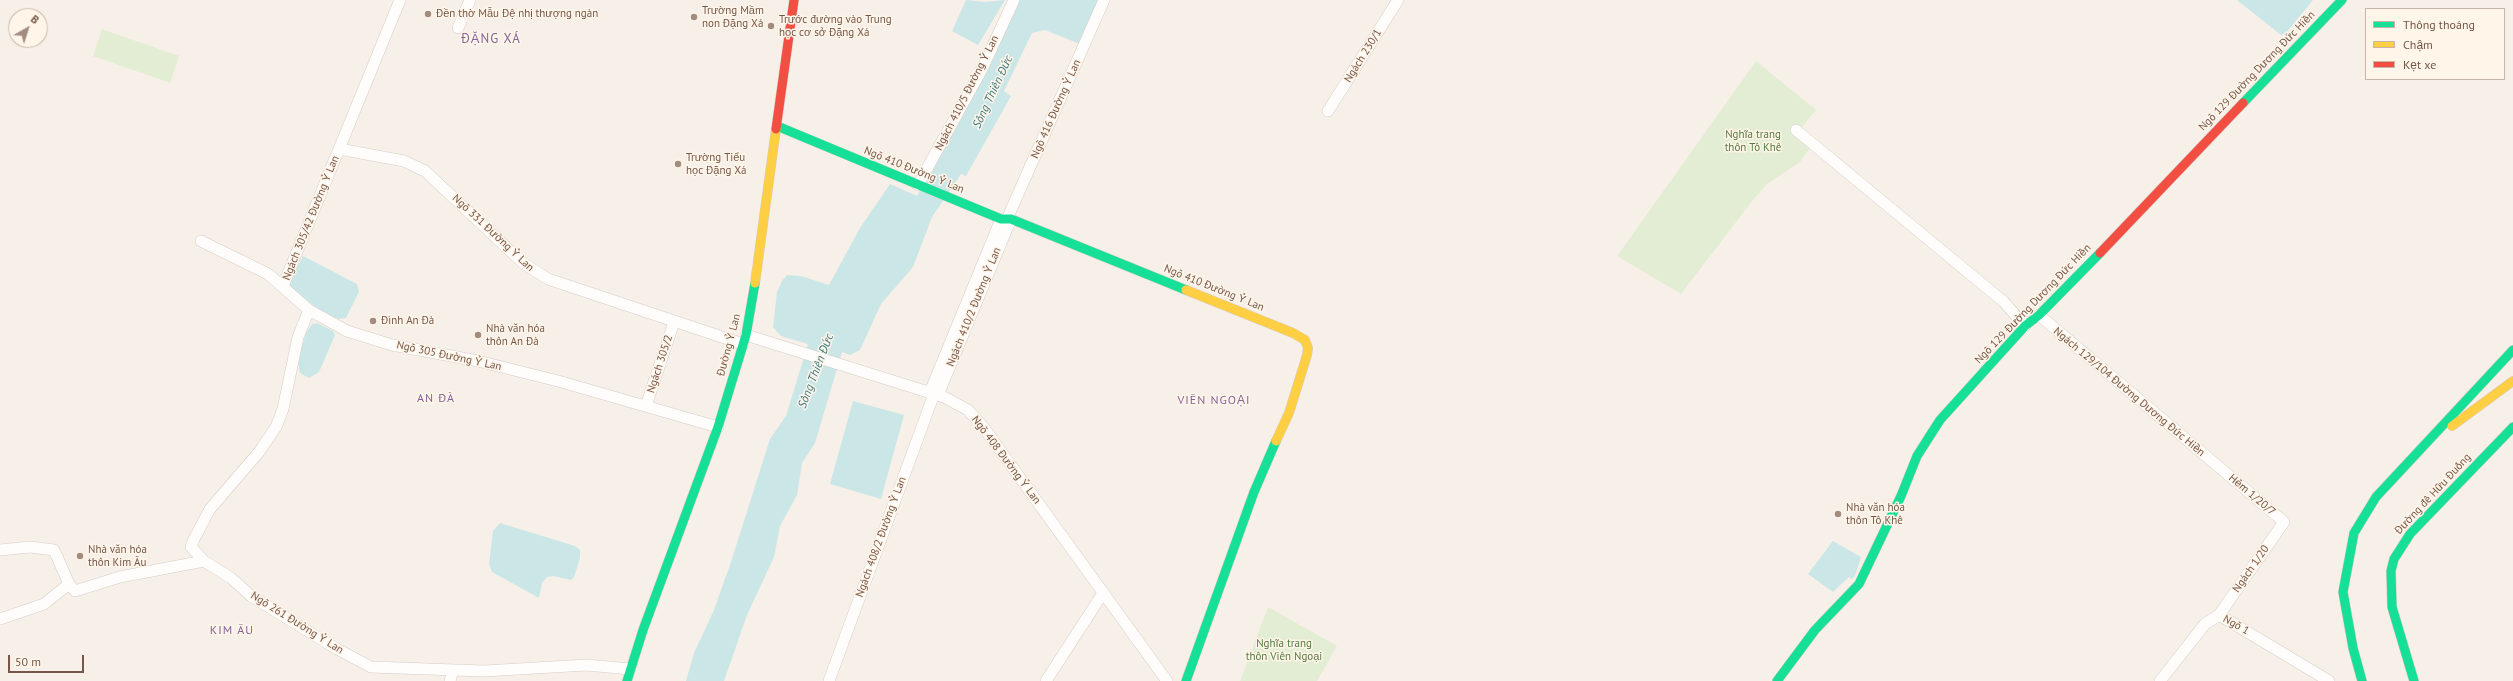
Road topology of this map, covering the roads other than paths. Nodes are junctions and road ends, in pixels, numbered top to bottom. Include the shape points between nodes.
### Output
1 (400, 0) edge
2 (470, 0) edge
3 (794, 0) edge
4 (1014, 0) edge
5 (1104, 0) edge
6 (1398, 0) edge
7 (2342, 0) edge
8 (458, 28) dead end
9 (1328, 111) dead end
10 (776, 126) junction
11 (1796, 130) dead end
12 (339, 149) junction
13 (918, 185) junction
14 (1006, 219) junction
15 (201, 241) dead end
16 (283, 286) junction
17 (310, 310) junction
18 (2039, 315) junction
19 (674, 322) junction
20 (2025, 326) junction
21 (744, 340) junction
22 (2513, 350) edge
23 (2513, 381) edge
24 (934, 394) junction
25 (646, 406) junction
26 (718, 427) junction
27 (2513, 427) edge
28 (2420, 449) junction
29 (2220, 468) joint
30 (2284, 522) joint
31 (0, 550) edge
32 (204, 561) junction
33 (69, 584) junction
34 (1103, 593) junction
35 (2219, 615) junction
36 (0, 619) edge
37 (630, 669) junction
38 (453, 670) junction
39 (450, 681) edge
40 (627, 681) edge
41 (829, 681) edge
42 (1046, 681) edge
43 (1166, 681) edge
44 (1186, 681) edge
45 (1778, 681) edge
46 (2160, 681) edge
47 (2329, 681) edge
48 (2362, 681) edge
49 (2414, 681) edge

1 - 12 street, Ngách 305/42 Đường Ỷ Lan
2 - 8 street
3 - 10 street, Đường Ỷ Lan
4 - 13 street, Ngách 410/5 Đường Ỷ Lan via 980,73
5 - 14 street, Ngõ 416 Đường Ỷ Lan
6 - 9 street, Ngách 230/1
7 - 18 street, Ngõ 129 Đường Dương Đức Hiền
10 - 13 street, Ngõ 410 Đường Ỷ Lan
10 - 21 street, Đường Ỷ Lan via 754,293
11 - 20 street via 2004,302
12 - 16 street, Ngách 305/42 Đường Ỷ Lan
12 - 19 street, Ngõ 331 Đường Ỷ Lan via 416,165 435,179 535,272 560,285
13 - 14 street, Ngõ 410 Đường Ỷ Lan
14 - 24 street, Ngách 410/2 Đường Ỷ Lan
14 - 44 street, Ngõ 410 Đường Ỷ Lan via 1302,337 1307,344 1306,359 1286,420 1254,492
15 - 16 street, Ngõ 305 Đường Ỷ Lan via 268,274
16 - 17 street, Ngõ 305 Đường Ỷ Lan
17 - 25 street, Ngõ 305 Đường Ỷ Lan via 336,326 369,338 478,361
17 - 32 street, Ngõ 261 Đường Ỷ Lan via 298,337 283,409 276,427 260,452 210,509 197,532 191,547
18 - 20 street, Ngõ 129 Đường Dương Đức Hiền
18 - 29 street, Ngách 129/104 Đường Dương Đức Hiền
19 - 21 street, Ngõ 331 Đường Ỷ Lan
19 - 25 street, Ngách 305/2
20 - 45 street, Ngõ 129 Đường Dương Đức Hiền via 1933,429 1917,456 1862,578 1806,641
21 - 24 street, Ngõ 408 Đường Ỷ Lan via 783,346
21 - 26 street, Đường Ỷ Lan
22 - 28 street
23 - 28 street
24 - 34 street, Ngõ 408 Đường Ỷ Lan via 961,405 975,418
24 - 41 street, Ngách 408/2 Đường Ỷ Lan
25 - 26 street, Ngõ 305 Đường Ỷ Lan
26 - 37 street, Đường Ỷ Lan
27 - 49 street, Đường đê Hữu Đuống via 2410,534 2394,559 2391,571 2392,607
28 - 48 street via 2376,497 2354,533 2343,592
29 - 30 street, Hẻm 1/20/7
30 - 35 street, Ngách 1/20
31 - 33 street via 30,547 54,550
32 - 33 street via 74,590
32 - 38 street, Ngõ 261 Đường Ỷ Lan via 231,578 251,596 337,649 371,666
33 - 36 street via 44,604
34 - 42 street
34 - 43 street, Ngõ 408 Đường Ỷ Lan
35 - 46 street, Ngõ 1 via 2205,624
35 - 47 street, Ngõ 1
37 - 38 street, Ngõ 261 Đường Ỷ Lan via 587,664 484,671
37 - 40 street, Đường Ỷ Lan
38 - 39 street

